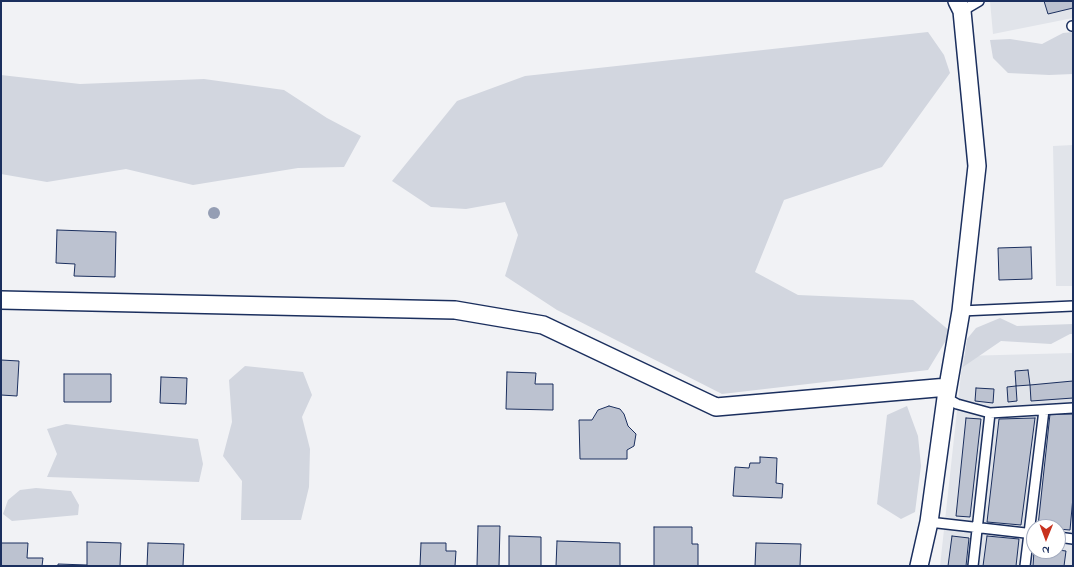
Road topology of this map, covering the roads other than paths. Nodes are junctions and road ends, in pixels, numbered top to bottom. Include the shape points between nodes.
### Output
1 (979, 1) edge
2 (959, 6) edge
3 (1, 300) edge
4 (1073, 306) edge
5 (961, 311) junction
6 (947, 393) junction
7 (1073, 408) edge
8 (1044, 410) junction
9 (990, 413) junction
10 (1033, 519) edge
11 (929, 522) junction
12 (977, 527) junction
13 (1026, 533) edge
14 (919, 566) edge
15 (973, 566) edge

1 - 2 lane
2 - 5 street via 977,166
3 - 6 street via 455,310 543,325 716,407
4 - 5 lane
5 - 6 street
6 - 9 lane via 957,404
6 - 11 street
7 - 8 lane
8 - 9 lane
8 - 10 lane
9 - 12 lane
11 - 12 lane
11 - 14 street
12 - 13 lane
12 - 15 lane

